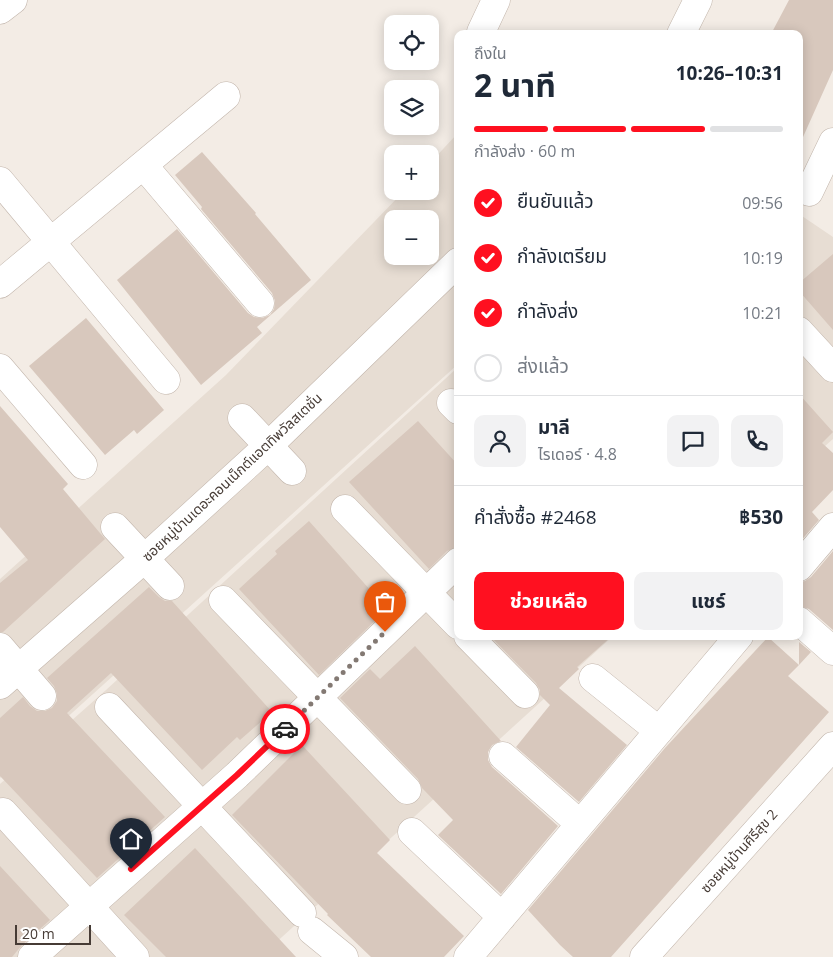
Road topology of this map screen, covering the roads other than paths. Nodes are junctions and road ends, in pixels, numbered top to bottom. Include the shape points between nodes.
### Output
1 (12, 0) edge
2 (496, 0) edge
3 (698, 0) edge
4 (0, 10) edge
5 (482, 30) edge
6 (683, 30) edge
7 (226, 96) dead end
8 (833, 142) edge
9 (144, 166) junction
10 (0, 181) edge
11 (809, 192) dead end
12 (51, 242) junction
13 (454, 266) edge
14 (0, 284) edge
15 (260, 303) dead end
16 (803, 335) edge
17 (0, 368) edge
18 (833, 368) edge
19 (166, 380) dead end
20 (242, 418) dead end
21 (268, 446) junction
22 (83, 465) dead end
23 (292, 472) dead end
24 (345, 509) dead end
25 (115, 527) dead end
26 (833, 527) edge
27 (144, 559) junction
28 (803, 561) edge
29 (454, 566) edge
30 (170, 586) dead end
31 (425, 592) junction
32 (223, 600) dead end
33 (454, 621) edge
34 (803, 625) edge
35 (472, 640) edge
36 (736, 640) edge
37 (0, 647) edge
38 (833, 651) edge
39 (9, 676) edge
40 (593, 678) dead end
41 (525, 694) dead end
42 (42, 696) dead end
43 (318, 698) junction
44 (109, 707) dead end
45 (659, 731) junction
46 (833, 746) edge
47 (503, 756) dead end
48 (407, 790) dead end
49 (201, 805) junction
50 (3, 812) dead end
51 (580, 824) junction
52 (412, 832) dead end
53 (89, 907) junction
54 (502, 917) junction
55 (32, 957) edge
56 (135, 957) edge
57 (344, 957) edge
58 (468, 957) edge
59 (644, 957) edge

1 - 4 street
2 - 5 street
3 - 6 street
7 - 9 street
8 - 11 street
9 - 12 street
9 - 15 street
10 - 12 street
12 - 14 street
12 - 19 street
13 - 21 street, ซอยหมู่บ้านเดอะคอนเน็กต์แอตทิพวัลสเตชั่น
16 - 18 street
17 - 22 street
20 - 21 street
21 - 23 street
21 - 27 street, ซอยหมู่บ้านเดอะคอนเน็กต์แอตทิพวัลสเตชั่น
24 - 31 street
25 - 27 street
26 - 28 street
27 - 30 street
27 - 39 street, ซอยหมู่บ้านเดอะคอนเน็กต์แอตทิพวัลสเตชั่น
29 - 31 street
31 - 33 street
31 - 43 street
32 - 43 street
34 - 38 street
35 - 41 street
36 - 45 street
37 - 39 street
39 - 42 street
40 - 45 street
43 - 48 street
43 - 49 street
44 - 49 street
45 - 51 street
46 - 59 street, ซอยหมู่บ้านศิรีสุข 2
47 - 51 street
49 - 53 street
49 - 57 street via 307,922
50 - 53 street
51 - 54 street
52 - 54 street
53 - 55 street
53 - 56 street
54 - 58 street

